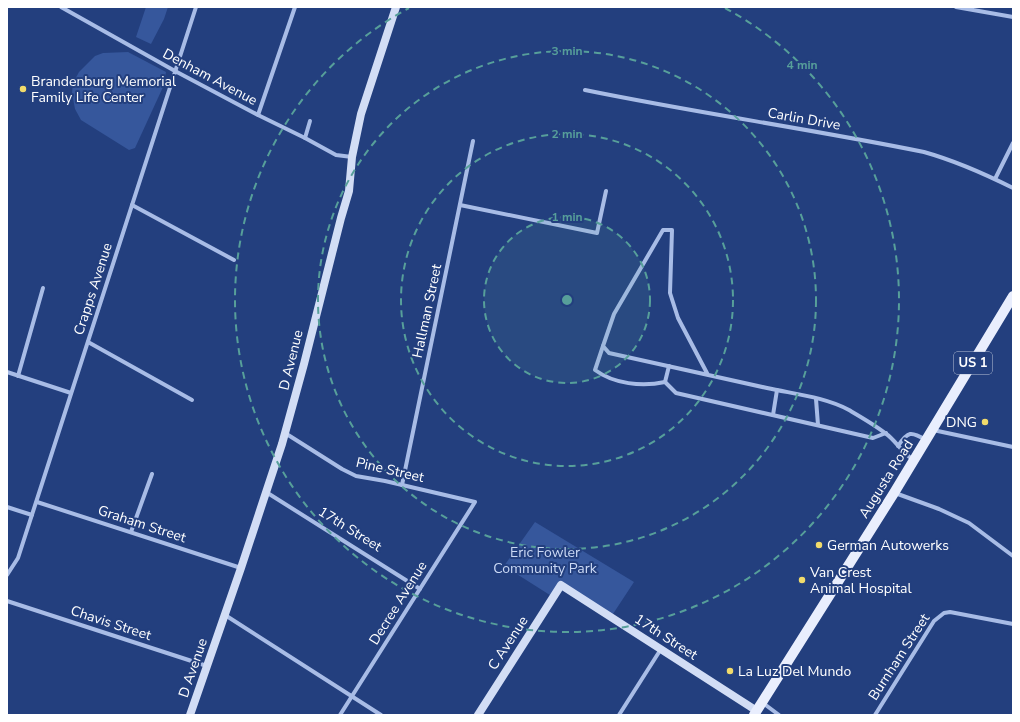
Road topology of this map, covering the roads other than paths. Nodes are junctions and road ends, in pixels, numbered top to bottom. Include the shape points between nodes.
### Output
1 (61, 7) edge
2 (196, 7) edge
3 (295, 7) edge
4 (396, 7) edge
5 (956, 7) edge
6 (1013, 17) edge
7 (175, 71) junction
8 (584, 90) dead end
9 (258, 115) junction
10 (310, 121) dead end
11 (305, 138) junction
12 (473, 141) dead end
13 (1013, 143) edge
14 (352, 157) junction
15 (995, 179) junction
16 (1013, 188) edge
17 (606, 191) dead end
18 (132, 205) junction
19 (460, 206) junction
20 (234, 260) dead end
21 (43, 288) dead end
22 (1013, 296) edge
23 (88, 342) junction
24 (603, 346) junction
25 (669, 366) junction
26 (7, 372) edge
27 (708, 375) junction
28 (18, 376) junction
29 (665, 382) junction
30 (777, 390) junction
31 (71, 393) junction
32 (816, 399) junction
33 (192, 400) dead end
34 (773, 415) junction
35 (818, 425) junction
36 (933, 430) junction
37 (285, 433) junction
38 (886, 433) junction
39 (927, 440) junction
40 (898, 446) junction
41 (1013, 447) edge
42 (914, 460) junction
43 (152, 474) dead end
44 (402, 485) junction
45 (266, 492) junction
46 (894, 493) junction
47 (37, 502) junction
48 (475, 502) joint
49 (7, 507) edge
50 (32, 515) junction
51 (132, 532) junction
52 (1013, 556) edge
53 (241, 568) junction
54 (7, 575) edge
55 (561, 584) joint
56 (420, 589) junction
57 (7, 601) edge
58 (225, 615) junction
59 (1013, 624) edge
60 (661, 649) junction
61 (207, 666) junction
62 (352, 696) junction
63 (758, 709) edge
64 (190, 715) edge
65 (340, 715) edge
66 (381, 715) edge
67 (478, 715) edge
68 (619, 715) edge
69 (779, 715) edge
70 (875, 715) edge

1 - 7 street, Denham Avenue
2 - 7 street, Crapps Avenue
3 - 9 street
4 - 14 street, D Avenue via 364,103
5 - 6 street
7 - 9 street, Denham Avenue
7 - 18 street, Crapps Avenue
8 - 15 street, Carlin Drive via 924,152 950,159
9 - 11 street, Denham Avenue
10 - 11 street
11 - 14 street, Denham Avenue via 336,155
12 - 19 street, Hallman Street
13 - 15 street
14 - 37 street, D Avenue via 349,191
15 - 16 street, Carlin Drive
17 - 19 street via 597,233
18 - 20 street
18 - 23 street, Crapps Avenue
19 - 44 street, Hallman Street
21 - 28 street
22 - 36 main road, Augusta Road / US 1
23 - 31 street, Crapps Avenue
23 - 33 street
24 - 25 street via 609,353
24 - 27 street via 614,314 663,230 672,230 670,293 678,318
24 - 29 street via 595,370 603,376 631,384
25 - 27 street
25 - 29 street
26 - 28 street
27 - 30 street
28 - 31 street
29 - 34 street via 676,393
30 - 32 street
30 - 34 street
31 - 47 street, Crapps Avenue
32 - 35 street
32 - 38 street via 848,410
34 - 35 street
35 - 38 street via 872,438
36 - 39 main road, Augusta Road / US 1
36 - 41 street
37 - 44 street, Pine Street via 349,473
37 - 45 street, D Avenue
38 - 40 street
39 - 40 street via 914,433 904,437
39 - 42 main road, Augusta Road / US 1
40 - 42 street
42 - 46 main road, Augusta Road / US 1
43 - 51 street
44 - 48 street, Pine Street
45 - 53 street, D Avenue
45 - 56 street, 17th Street
46 - 52 street via 969,523
46 - 63 main road, Augusta Road / US 1
47 - 50 street, Crapps Avenue
47 - 51 street, Graham Street
48 - 56 street, Decree Avenue
49 - 50 street
50 - 54 street, Crapps Avenue via 18,558
51 - 53 street, Graham Street
53 - 58 street, D Avenue
55 - 60 street, 17th Street
55 - 67 street, C Avenue
56 - 62 street, Decree Avenue
57 - 61 street, Chavis Street
58 - 61 street, D Avenue
58 - 62 street
59 - 70 street, Burnham Street via 956,612 938,616
60 - 63 street, 17th Street
60 - 68 street
61 - 64 street, D Avenue
62 - 65 street, Decree Avenue
62 - 66 street
63 - 69 street

